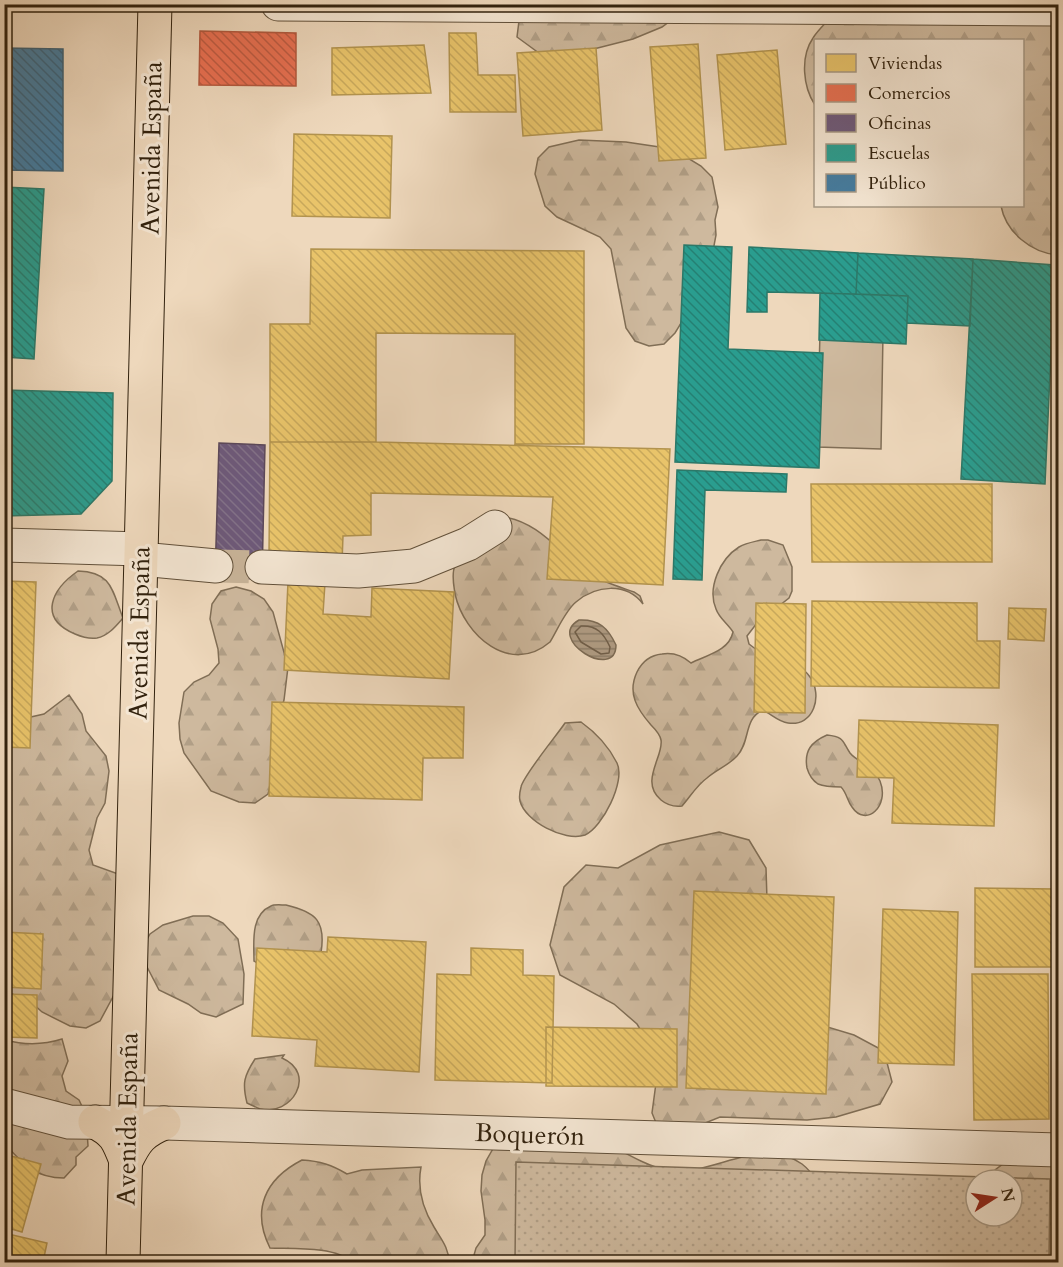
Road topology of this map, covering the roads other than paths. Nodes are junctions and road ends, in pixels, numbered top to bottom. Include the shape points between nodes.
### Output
1 (155, 4) edge
2 (278, 4) edge
3 (1059, 9) edge
4 (495, 527) dead end
5 (4, 545) edge
6 (141, 554) junction
7 (216, 566) tunnel mouth
8 (262, 567) tunnel mouth
9 (4, 1105) edge
10 (111, 1123) junction
11 (164, 1123) junction
12 (1059, 1150) edge
13 (126, 1161) junction
14 (123, 1263) edge

1 - 6 main road, Avenida España
2 - 3 street
4 - 8 street via 468,544 414,566 358,571
5 - 6 street
6 - 7 street
6 - 10 main road, Avenida España
9 - 10 street, Boquerón via 69,1122
10 - 11 street, Boquerón
10 - 13 main road, Avenida España
11 - 12 street, Boquerón
11 - 13 main road via 142,1133
13 - 14 main road, Avenida España

